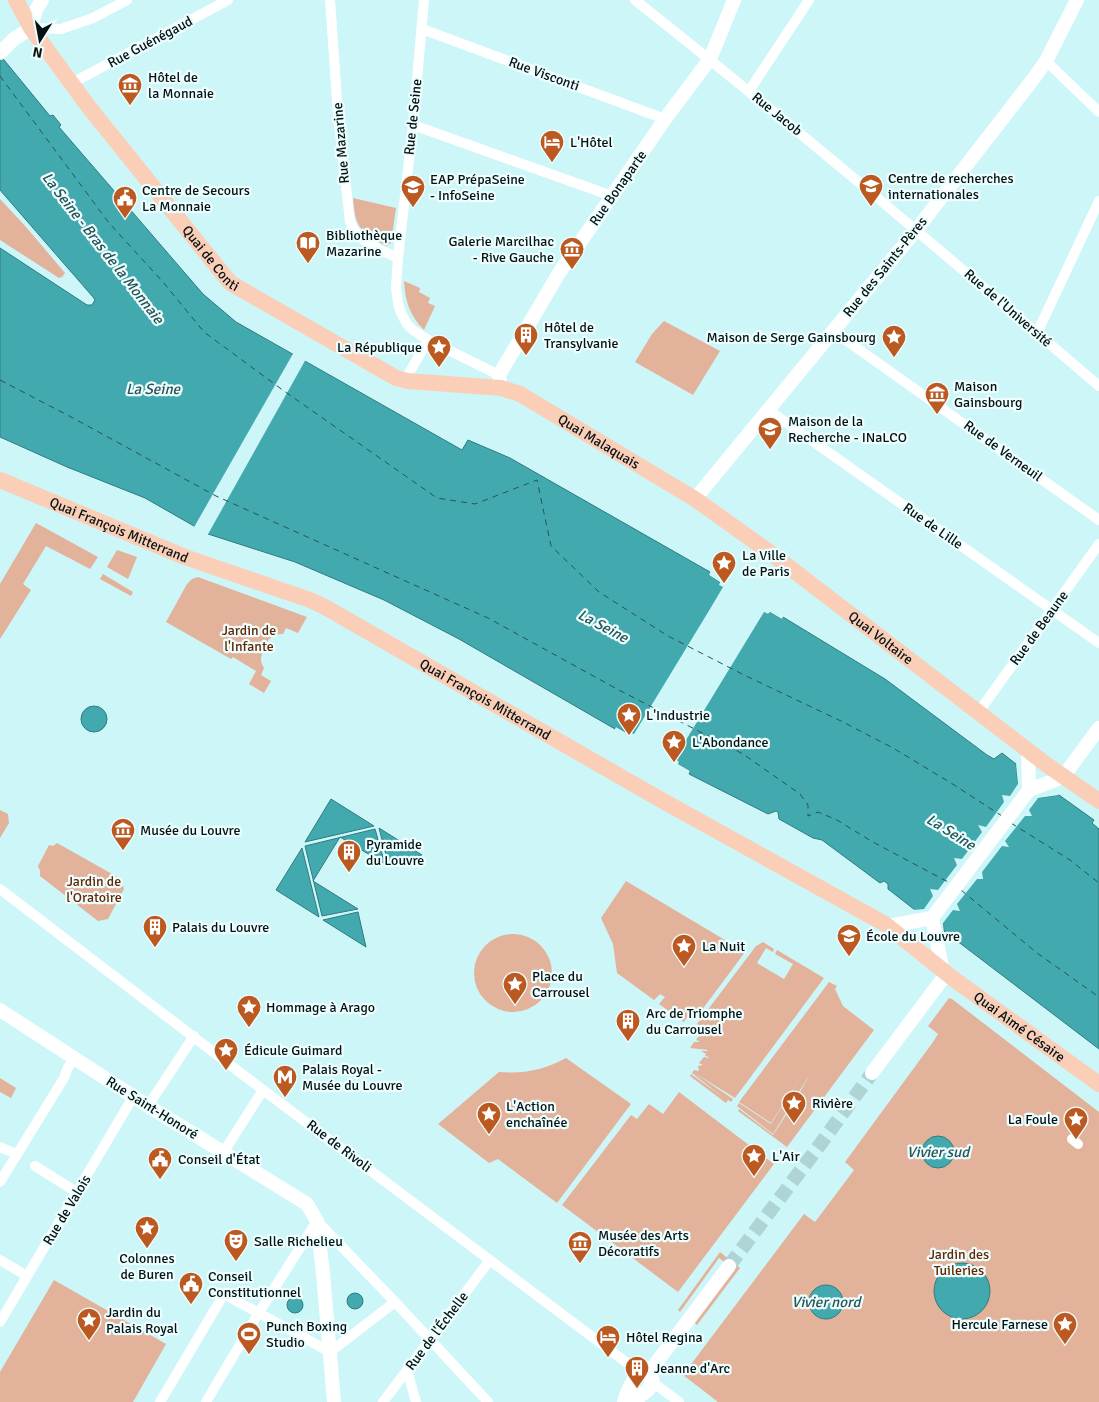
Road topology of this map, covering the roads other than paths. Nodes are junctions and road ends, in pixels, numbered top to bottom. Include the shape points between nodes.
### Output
1 (16, 0) edge
2 (42, 0) edge
3 (127, 0) edge
4 (228, 0) edge
5 (330, 0) edge
6 (424, 0) edge
7 (635, 0) edge
8 (734, 0) edge
9 (809, 0) edge
10 (1077, 0) edge
11 (31, 28) junction
12 (422, 29) junction
13 (0, 52) edge
14 (710, 59) junction
15 (1046, 61) junction
16 (72, 83) junction
17 (749, 91) junction
18 (1099, 112) edge
19 (666, 119) junction
20 (413, 125) junction
21 (612, 196) junction
22 (1099, 201) edge
23 (917, 229) junction
24 (398, 258) junction
25 (833, 331) junction
26 (1037, 333) junction
27 (428, 340) junction
28 (480, 365) junction
29 (405, 380) junction
30 (500, 382) junction
31 (475, 386) junction
32 (1099, 386) edge
33 (767, 410) junction
34 (1, 482) edge
35 (695, 499) junction
36 (1099, 520) edge
37 (1099, 544) edge
38 (1052, 610) junction
39 (1099, 643) edge
40 (978, 713) junction
41 (1099, 728) edge
42 (1028, 751) junction
43 (1063, 777) junction
44 (1029, 790) junction
45 (1099, 801) edge
46 (0, 889) edge
47 (932, 918) junction
48 (888, 926) junction
49 (942, 970) junction
50 (0, 1010) edge
51 (194, 1036) junction
52 (76, 1058) junction
53 (872, 1072) tunnel mouth
54 (1099, 1084) edge
55 (263, 1090) junction
56 (133, 1097) junction
57 (148, 1106) junction
58 (0, 1147) edge
59 (223, 1153) junction
60 (16, 1154) junction
61 (35, 1166) dead end
62 (0, 1182) edge
63 (78, 1193) junction
64 (317, 1221) junction
65 (0, 1260) edge
66 (490, 1260) junction
67 (729, 1266) tunnel mouth
68 (27, 1276) junction
69 (395, 1302) junction
70 (258, 1314) junction
71 (0, 1322) edge
72 (430, 1340) junction
73 (330, 1352) junction
74 (407, 1370) junction
75 (648, 1375) junction
76 (160, 1402) edge
77 (206, 1402) edge
78 (334, 1402) edge
79 (383, 1402) edge
80 (416, 1402) edge
81 (488, 1402) edge
82 (624, 1402) edge
83 (633, 1402) edge
84 (679, 1402) edge

1 - 11 main road, Quai de Conti
2 - 11 street
3 - 11 street via 93,18 61,29
4 - 16 street, Rue Guénégaud
5 - 24 street, Rue Mazarine via 350,222 360,239
6 - 12 street, Rue de Seine
7 - 14 street, Rue Jacob
8 - 14 street, Rue Bonaparte
9 - 17 street
10 - 15 street, Rue des Saints-Pères
11 - 13 street
11 - 16 main road, Quai de Conti
12 - 19 street, Rue Visconti
12 - 20 street, Rue de Seine
14 - 17 street, Rue Jacob
14 - 19 street, Rue Bonaparte
15 - 18 street
15 - 23 street, Rue des Saints-Pères
16 - 29 main road, Quai de Conti via 227,279 387,373
17 - 23 street, Rue Jacob
19 - 21 street, Rue Bonaparte
20 - 21 street
20 - 24 street, Rue de Seine
21 - 30 street, Rue Bonaparte via 559,273
22 - 26 street
23 - 25 street, Rue des Saints-Pères
23 - 26 street, Rue de l'Université
24 - 27 street, Rue de Seine via 396,287 401,313 407,324
25 - 33 street, Rue des Saints-Pères
25 - 36 street, Rue de Verneuil
26 - 32 street, Rue de l'Université
27 - 28 street, Quai Malaquais
27 - 29 street
28 - 30 street, Quai Malaquais
28 - 31 street
29 - 31 main road, Quai Malaquais
30 - 31 main road, Quai Malaquais
30 - 35 main road, Quai Malaquais
33 - 35 street, Rue des Saints-Pères
33 - 38 street, Rue de Lille
34 - 48 main road, Quai François Mitterrand via 185,558 325,607
35 - 40 main road, Quai Voltaire via 772,554
37 - 38 street, Rue de Beaune
38 - 39 street, Rue de Lille
38 - 40 street, Rue de Beaune
40 - 42 main road, Quai Voltaire
41 - 43 street
42 - 43 main road, Quai Voltaire
42 - 44 street
43 - 44 street
43 - 45 main road, Quai Voltaire
44 - 47 street
46 - 51 street, Rue de Rivoli
47 - 48 street
47 - 49 street
48 - 49 main road, Quai François Mitterrand
49 - 53 street via 944,977
49 - 54 main road, Quai Aimé Césaire
50 - 52 street, Rue Saint-Honoré
51 - 55 street, Rue de Rivoli
51 - 57 street
52 - 56 street, Rue Saint-Honoré
52 - 60 street
55 - 59 street
55 - 66 street, Rue de Rivoli
56 - 57 street, Rue Saint-Honoré
56 - 63 street, Rue de Valois
57 - 59 street, Rue Saint-Honoré
58 - 60 street
59 - 64 street, Rue Saint-Honoré via 307,1204
60 - 62 street
61 - 63 street
63 - 68 street, Rue de Valois
64 - 69 street, Rue Saint-Honoré
64 - 70 street
64 - 73 street
65 - 68 street
66 - 72 street, Rue de l'Échelle
66 - 75 street, Rue de Rivoli
67 - 75 street
68 - 71 street, Rue de Valois
69 - 72 street, Rue Saint-Honoré
69 - 73 street
70 - 73 street
70 - 76 street via 224,1294
70 - 77 street
72 - 74 street, Rue de l'Échelle
72 - 81 street, Rue Saint-Honoré
73 - 78 street
74 - 79 street, Rue de l'Échelle
74 - 80 street
75 - 82 street via 630,1386
75 - 83 street via 648,1390
75 - 84 street, Rue de Rivoli

